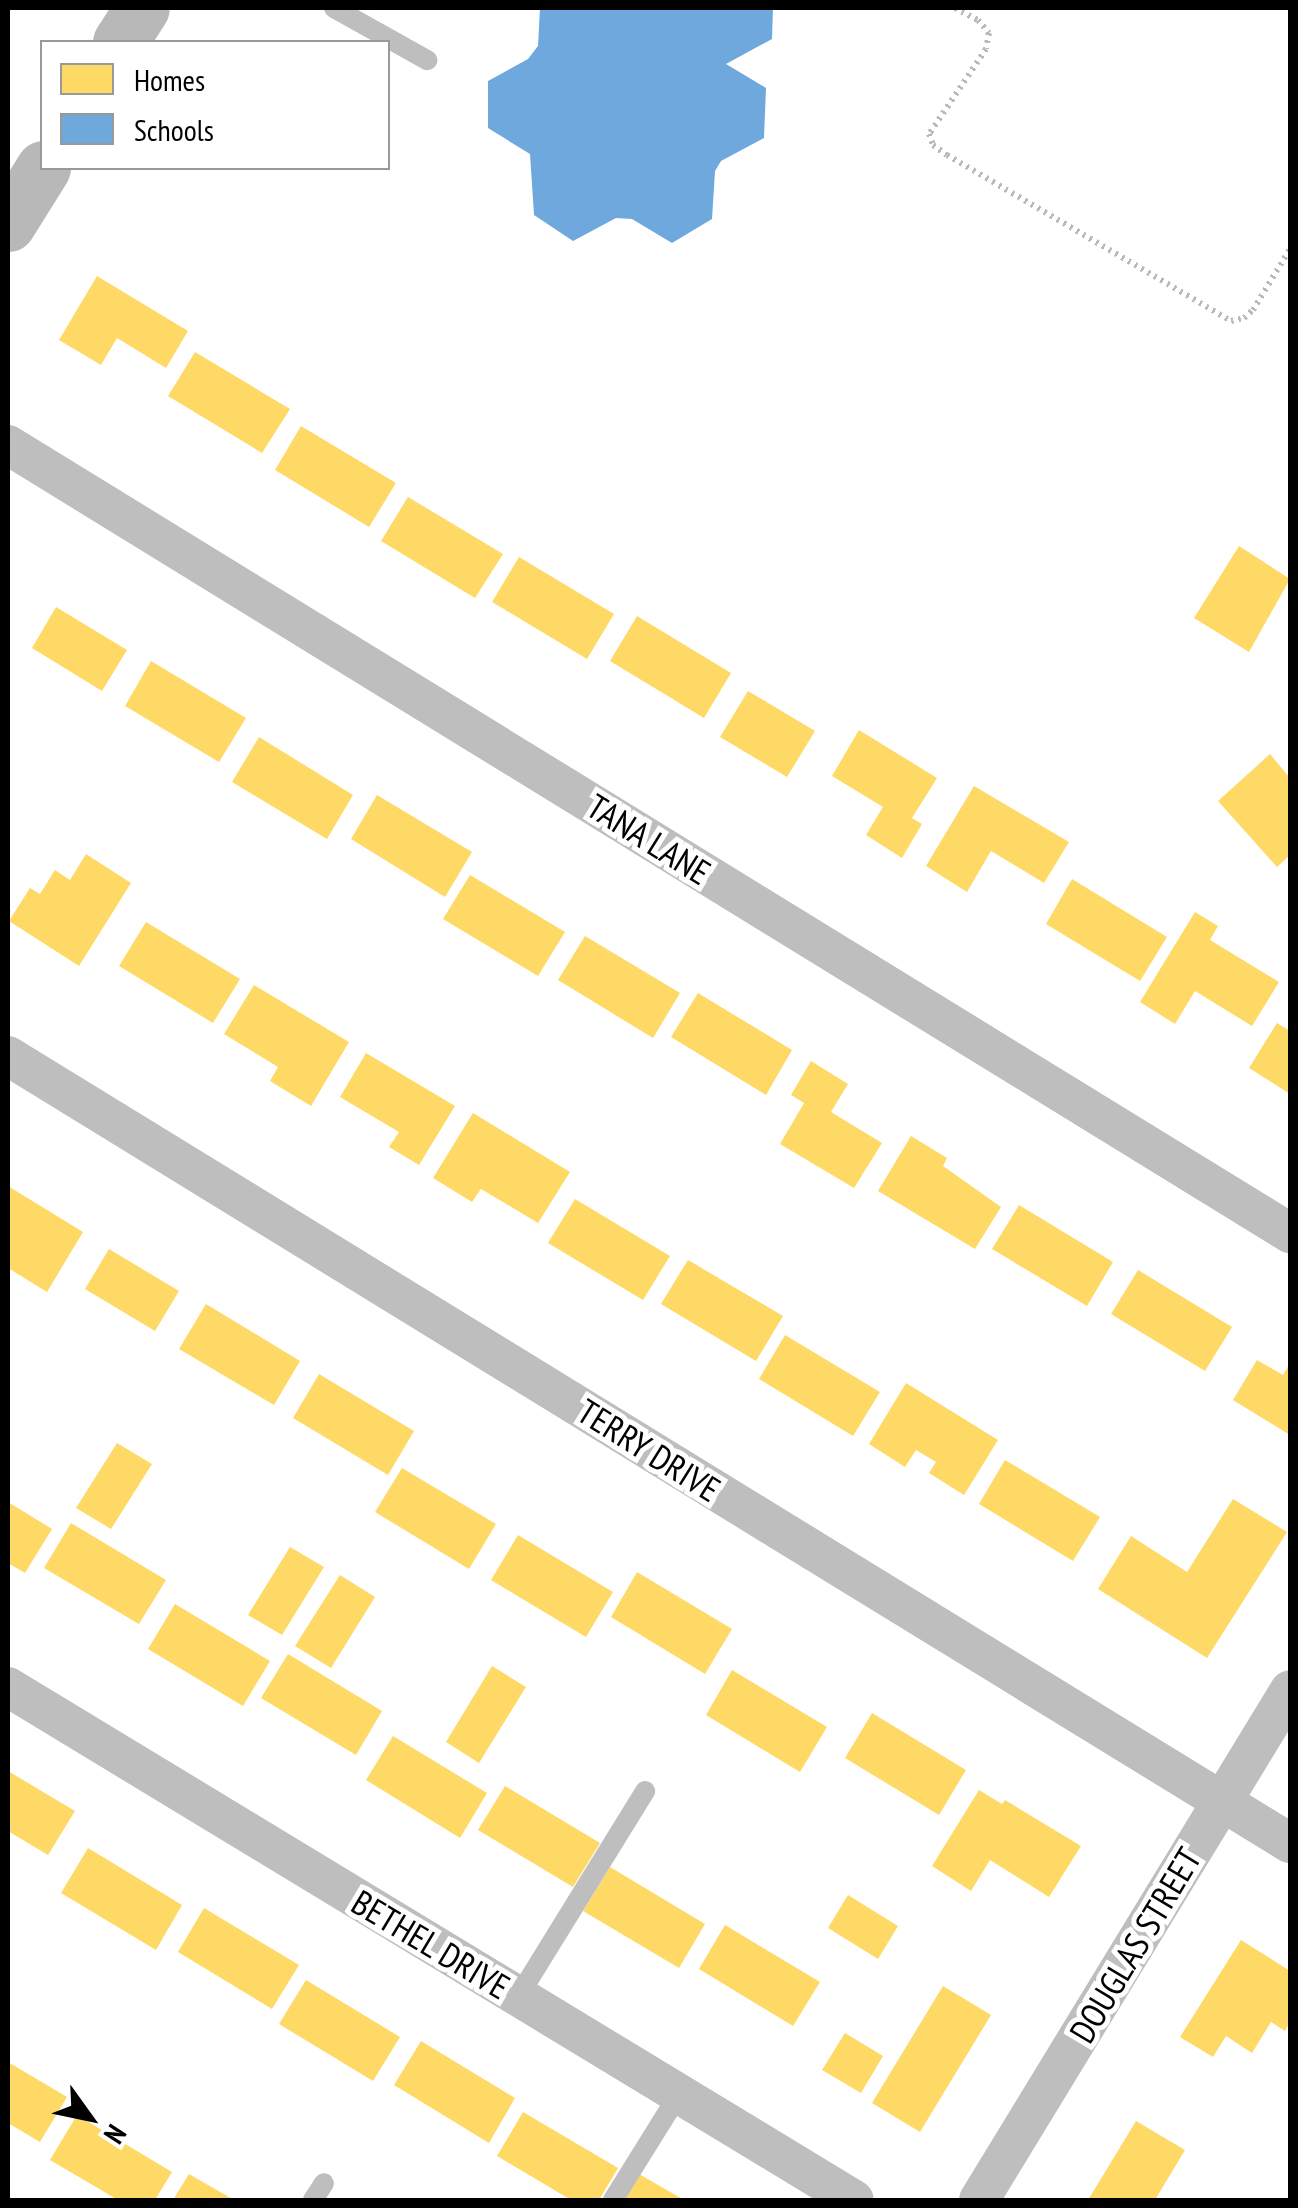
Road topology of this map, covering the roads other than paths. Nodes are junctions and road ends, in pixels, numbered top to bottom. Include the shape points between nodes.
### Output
1 (142, 8) edge
2 (334, 8) edge
3 (121, 40) edge
4 (427, 60) dead end
5 (42, 170) edge
6 (8, 224) edge
7 (8, 445) edge
8 (8, 1056) edge
9 (1290, 1233) edge
10 (8, 1687) edge
11 (1290, 1690) edge
12 (645, 1791) dead end
13 (1222, 1802) junction
14 (1290, 1843) edge
15 (518, 1997) junction
16 (679, 2094) junction
17 (613, 2200) edge
18 (854, 2200) edge
19 (979, 2200) edge

1 - 3 street
2 - 4 lane
5 - 6 street
7 - 9 street, TANA LANE
8 - 13 street, TERRY DRIVE
10 - 15 street, BETHEL DRIVE
11 - 13 street, DOUGLAS STREET
12 - 15 lane
13 - 14 street, TERRY DRIVE
13 - 19 street, DOUGLAS STREET
15 - 16 street, BETHEL DRIVE
16 - 17 lane
16 - 18 street, BETHEL DRIVE

